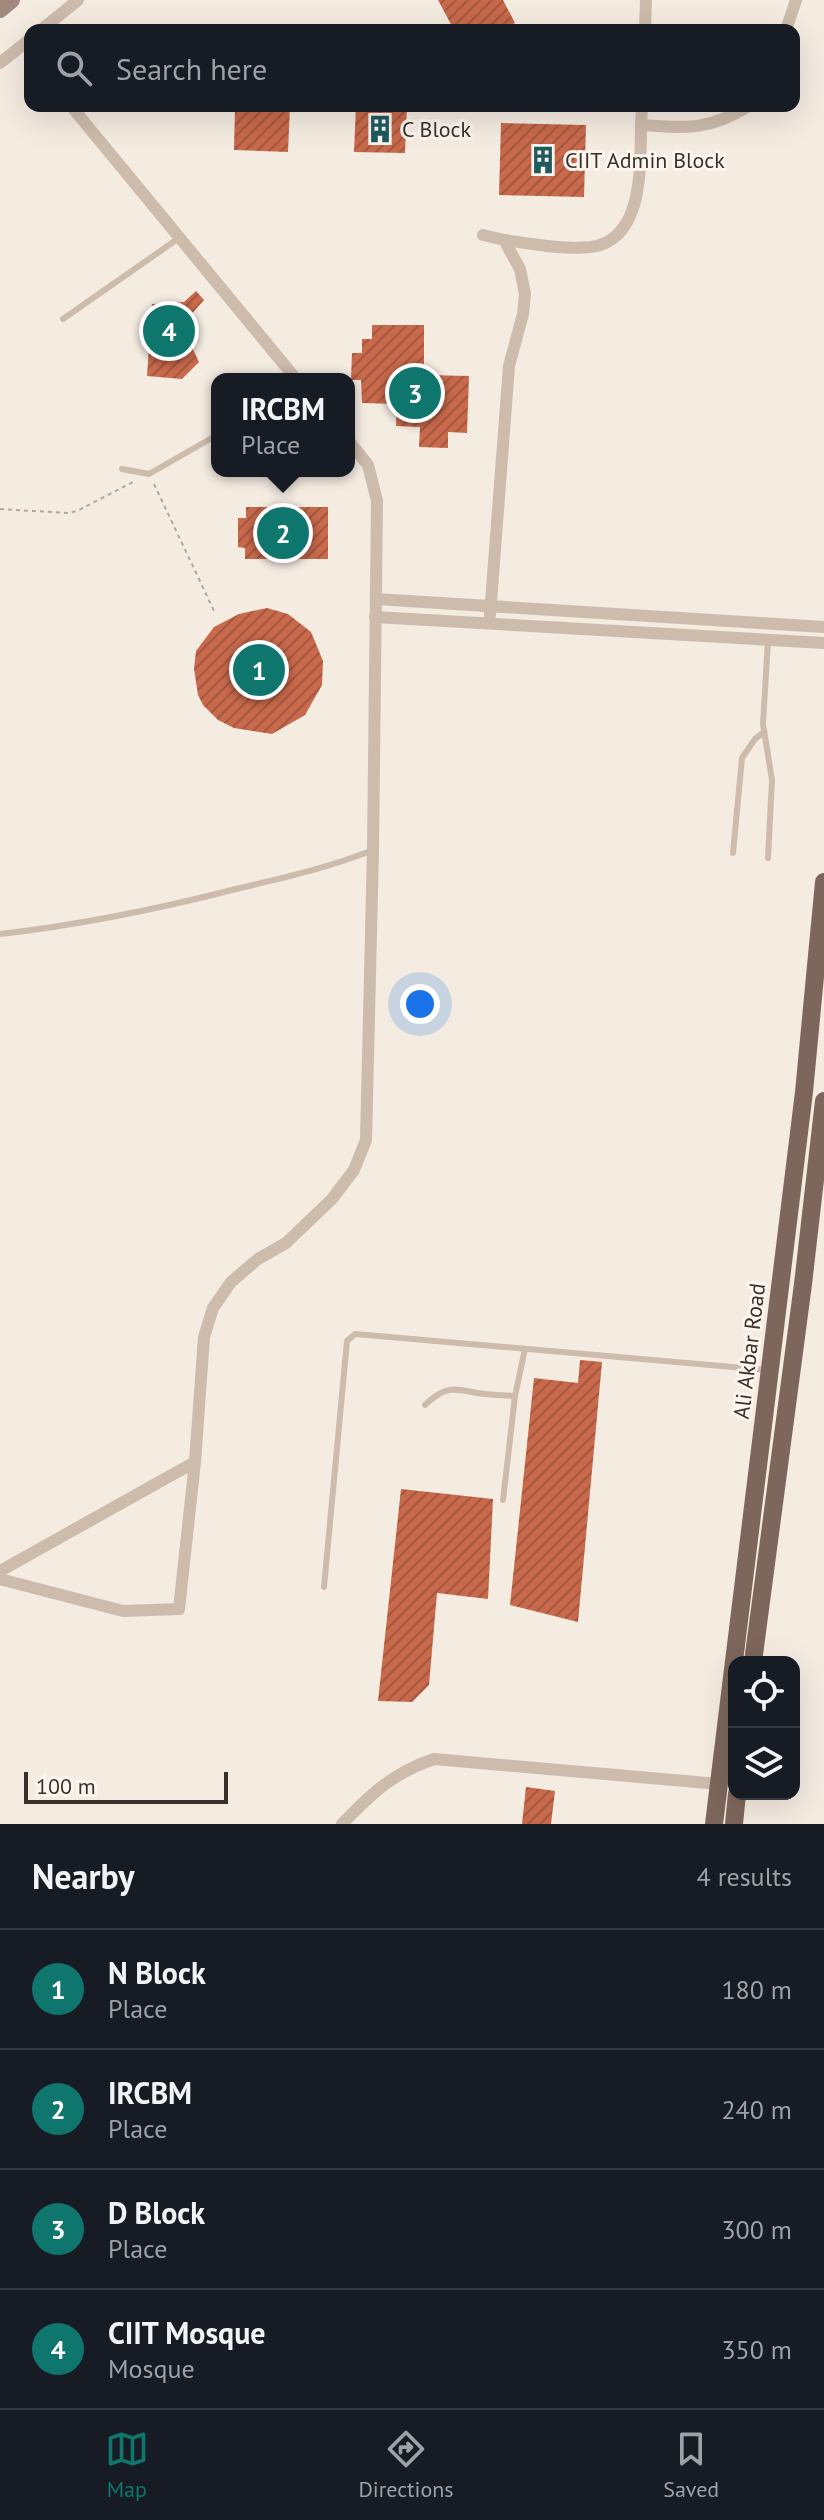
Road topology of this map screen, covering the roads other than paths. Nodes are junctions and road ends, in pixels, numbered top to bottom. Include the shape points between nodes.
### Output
1 (12, 0) edge
2 (78, 0) edge
3 (646, 0) edge
4 (796, 0) edge
5 (0, 10) edge
6 (48, 24) edge
7 (645, 24) edge
8 (788, 24) edge
9 (24, 44) edge
10 (0, 63) edge
11 (76, 112) edge
12 (642, 112) edge
13 (737, 112) edge
14 (641, 125) junction
15 (483, 235) dead end
16 (179, 238) junction
17 (504, 240) junction
18 (63, 319) dead end
19 (291, 373) edge
20 (211, 438) edge
21 (355, 449) edge
22 (122, 469) dead end
23 (376, 599) junction
24 (490, 607) junction
25 (375, 617) junction
26 (490, 623) junction
27 (824, 627) edge
28 (768, 640) junction
29 (824, 643) edge
30 (763, 733) junction
31 (373, 850) junction
32 (733, 853) dead end
33 (768, 858) dead end
34 (824, 882) edge
35 (0, 934) edge
36 (819, 993) edge
37 (818, 1019) edge
38 (824, 1101) edge
39 (525, 1349) junction
40 (771, 1370) junction
41 (515, 1396) junction
42 (425, 1405) dead end
43 (195, 1462) junction
44 (503, 1500) dead end
45 (0, 1571) edge
46 (0, 1579) edge
47 (324, 1587) dead end
48 (754, 1656) edge
49 (719, 1784) junction
50 (736, 1800) edge
51 (342, 1824) edge
52 (714, 1824) edge
53 (734, 1824) edge

1 - 5 main road
2 - 6 street
3 - 7 street
4 - 8 street
9 - 10 street
11 - 16 street
12 - 14 street
13 - 14 street via 691,128
14 - 17 street via 640,183 632,213 615,236 595,246 570,248
15 - 17 street
16 - 18 lane
16 - 19 street
17 - 24 street via 520,269 525,294 509,366
20 - 22 lane via 149,474
21 - 23 street via 368,465 377,501
23 - 24 street
23 - 25 street
24 - 26 street
24 - 27 street
25 - 26 street
25 - 31 street
26 - 28 street
28 - 29 street
28 - 30 lane
30 - 32 lane via 742,758
30 - 33 lane via 772,780
31 - 35 lane via 337,865 142,912
31 - 43 street via 366,1140 354,1170 332,1199 286,1243 231,1282 213,1308 204,1337
34 - 36 main road, Ali Akbar Road
36 - 37 main road, Ali Akbar Road
37 - 40 main road, Ali Akbar Road
38 - 48 main road, Ali Akbar Road
39 - 40 lane
39 - 41 lane
39 - 47 lane via 355,1334 347,1341
40 - 49 main road, Ali Akbar Road
41 - 42 lane via 453,1388
41 - 44 lane
43 - 45 street
43 - 46 street via 179,1609 123,1611
49 - 51 street via 434,1759 407,1768 381,1786
49 - 52 main road, Ali Akbar Road
50 - 53 main road

